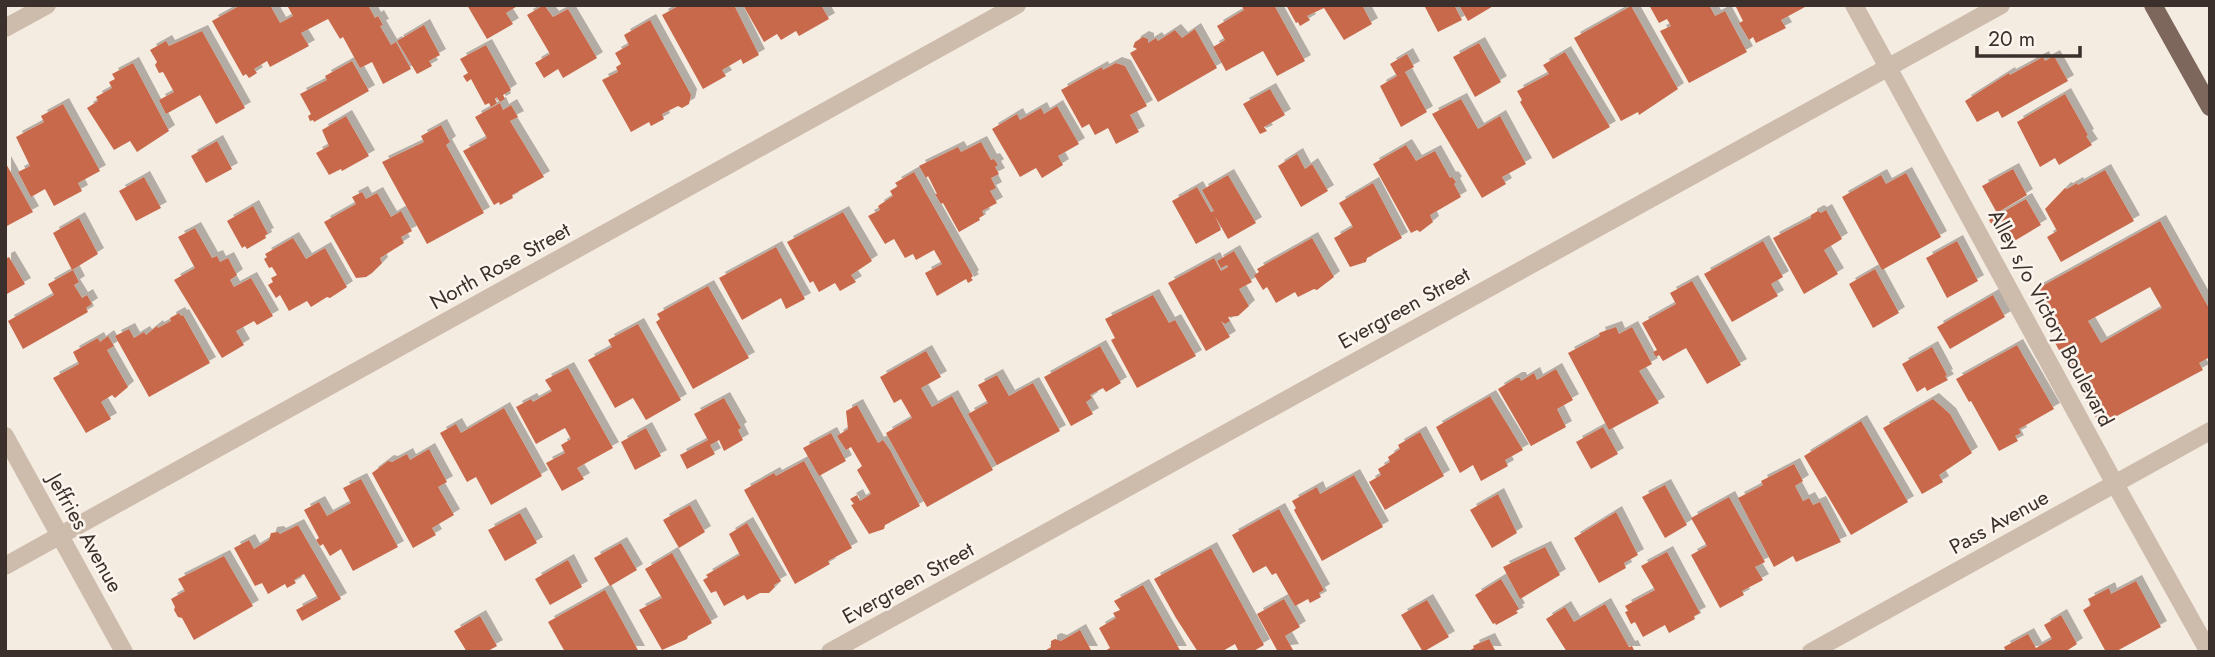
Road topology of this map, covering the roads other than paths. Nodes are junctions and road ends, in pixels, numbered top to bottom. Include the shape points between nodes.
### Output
1 (47, 5) edge
2 (1017, 5) edge
3 (1854, 5) edge
4 (2001, 5) edge
5 (2153, 5) edge
6 (5, 28) edge
7 (1889, 66) junction
8 (2210, 107) edge
9 (2210, 431) edge
10 (5, 436) edge
11 (2115, 484) junction
12 (60, 536) junction
13 (5, 566) edge
14 (124, 652) edge
15 (830, 652) edge
16 (1811, 652) edge
17 (2209, 652) edge

1 - 6 street
2 - 12 street, North Rose Street
3 - 7 street, Alley s/o Victory Boulevard
4 - 7 street, Evergreen Street
5 - 8 main road
7 - 11 street, Alley s/o Victory Boulevard
7 - 15 street, Evergreen Street
9 - 11 street, Pass Avenue
10 - 12 street, Jeffries Avenue
11 - 16 street, Pass Avenue
11 - 17 street, Alley s/o Victory Boulevard
12 - 13 street, North Rose Street
12 - 14 street, Jeffries Avenue

